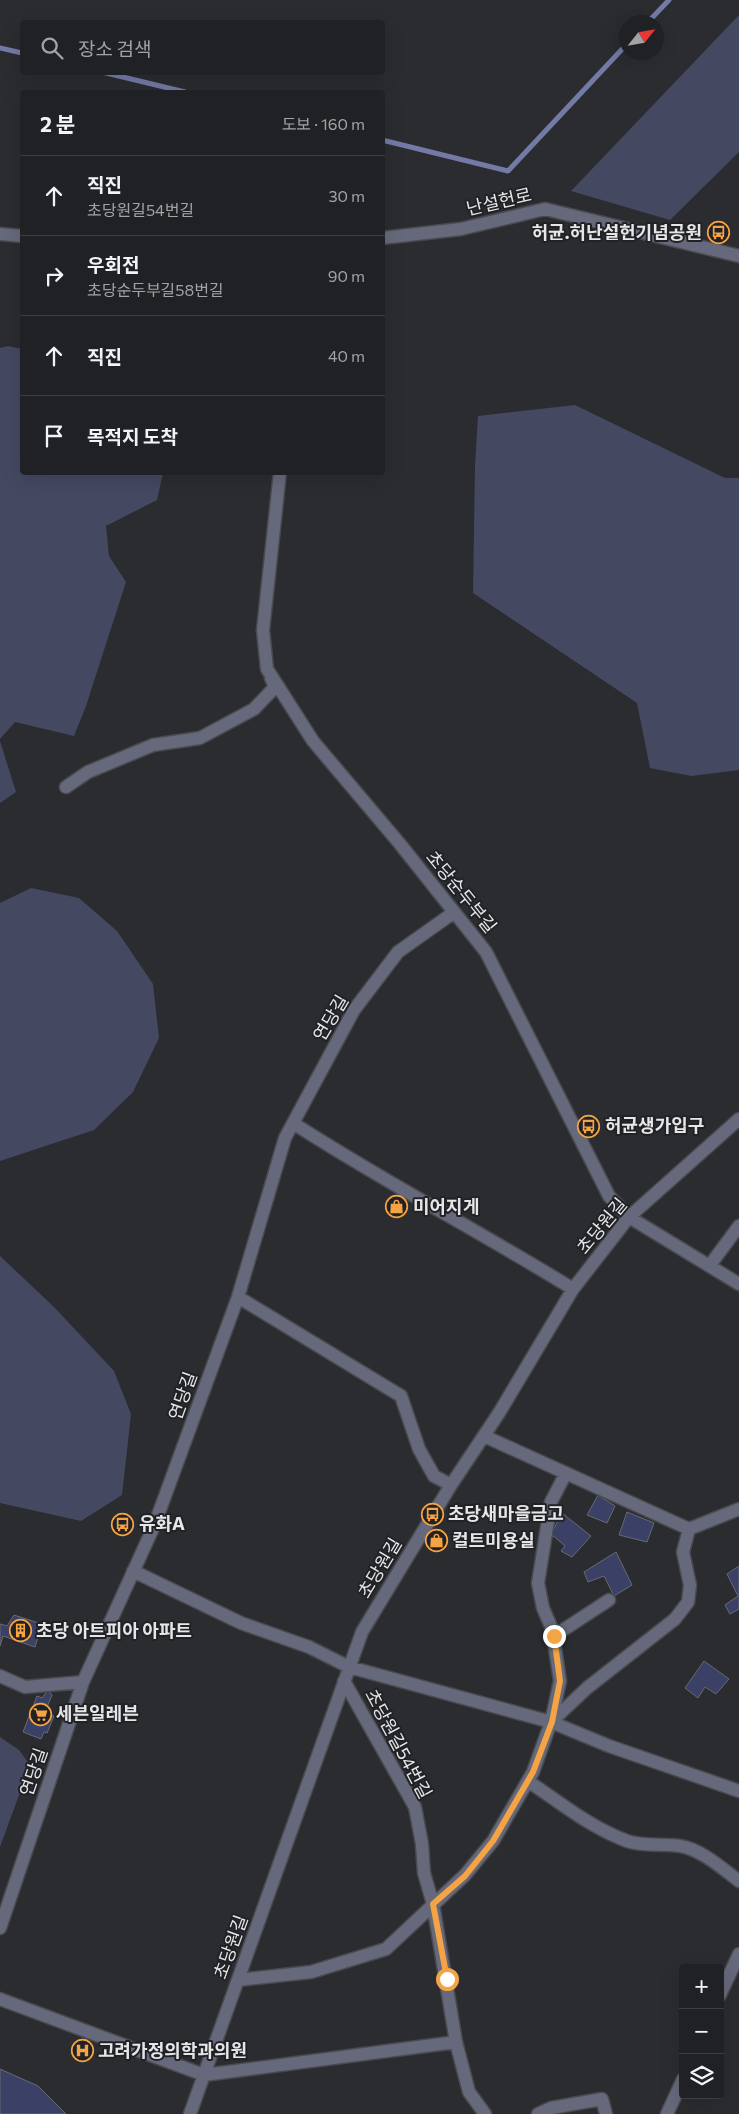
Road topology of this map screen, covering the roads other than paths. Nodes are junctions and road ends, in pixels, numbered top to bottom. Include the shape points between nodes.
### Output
1 (0, 234) edge
2 (20, 236) edge
3 (385, 238) edge
4 (739, 256) edge
5 (280, 475) edge
6 (267, 669) junction
7 (66, 786) dead end
8 (454, 913) junction
9 (739, 1119) edge
10 (293, 1123) junction
11 (629, 1217) junction
12 (739, 1226) edge
13 (710, 1265) junction
14 (739, 1284) edge
15 (573, 1289) junction
16 (238, 1298) junction
17 (484, 1436) junction
18 (566, 1473) junction
19 (451, 1485) junction
20 (739, 1509) edge
21 (689, 1529) junction
22 (133, 1571) junction
23 (609, 1600) dead end
24 (554, 1636) junction
25 (349, 1666) junction
26 (0, 1676) edge
27 (83, 1682) junction
28 (344, 1682) junction
29 (552, 1722) junction
30 (528, 1781) junction
31 (739, 1791) edge
32 (739, 1881) edge
33 (433, 1904) junction
34 (0, 1928) edge
35 (739, 1954) edge
36 (238, 1980) junction
37 (724, 1987) edge
38 (0, 1999) edge
39 (456, 2042) junction
40 (204, 2075) junction
41 (679, 2088) edge
42 (190, 2114) edge
43 (485, 2114) edge
44 (538, 2114) edge
45 (606, 2114) edge
46 (667, 2114) edge

1 - 2 street
3 - 4 street, 난설헌로 via 461,229 545,209
5 - 6 street, 초당순두부길 via 262,630
6 - 7 street via 275,687 254,709 200,738 153,745 88,772
6 - 8 street, 초당순두부길 via 313,741
8 - 10 street, 연당길 via 398,952 354,1010
8 - 11 street, 초당순두부길 via 486,952 609,1196
9 - 11 street, 초당원길
10 - 15 street via 356,1164
10 - 16 street, 연당길 via 285,1138
11 - 13 street, 초당순두부길
11 - 15 street, 초당원길
12 - 13 street
13 - 14 street, 초당순두부길
15 - 17 street, 초당원길
16 - 19 street via 401,1396 419,1449 434,1476
16 - 22 street, 연당길 via 154,1526
17 - 18 street
17 - 19 street, 초당원길
18 - 21 street
18 - 24 street via 551,1502 538,1583
19 - 25 street, 초당원길 via 362,1632
20 - 21 street
21 - 29 street via 683,1552 690,1586 688,1602 675,1619 587,1688
22 - 25 street via 241,1623 309,1647
22 - 27 street, 연당길
23 - 24 street
24 - 29 street via 560,1681
25 - 28 street, 초당원길
25 - 29 street
26 - 27 street via 25,1686
27 - 34 street, 연당길
28 - 33 street, 초당원길54번길 via 414,1807 424,1873
28 - 36 street, 초당원길
29 - 30 street
29 - 31 street via 609,1746
30 - 32 street via 593,1824 627,1841 681,1846 702,1855
30 - 33 street via 493,1841 465,1876
33 - 36 street via 386,1949 311,1972
33 - 39 street, 초당원길54번길
35 - 37 street
36 - 40 street, 초당원길
38 - 40 street
39 - 40 street
39 - 43 street, 초당원길54번길 via 469,2092
40 - 42 street, 초당원길
41 - 46 street
44 - 45 street via 551,2108 602,2098

